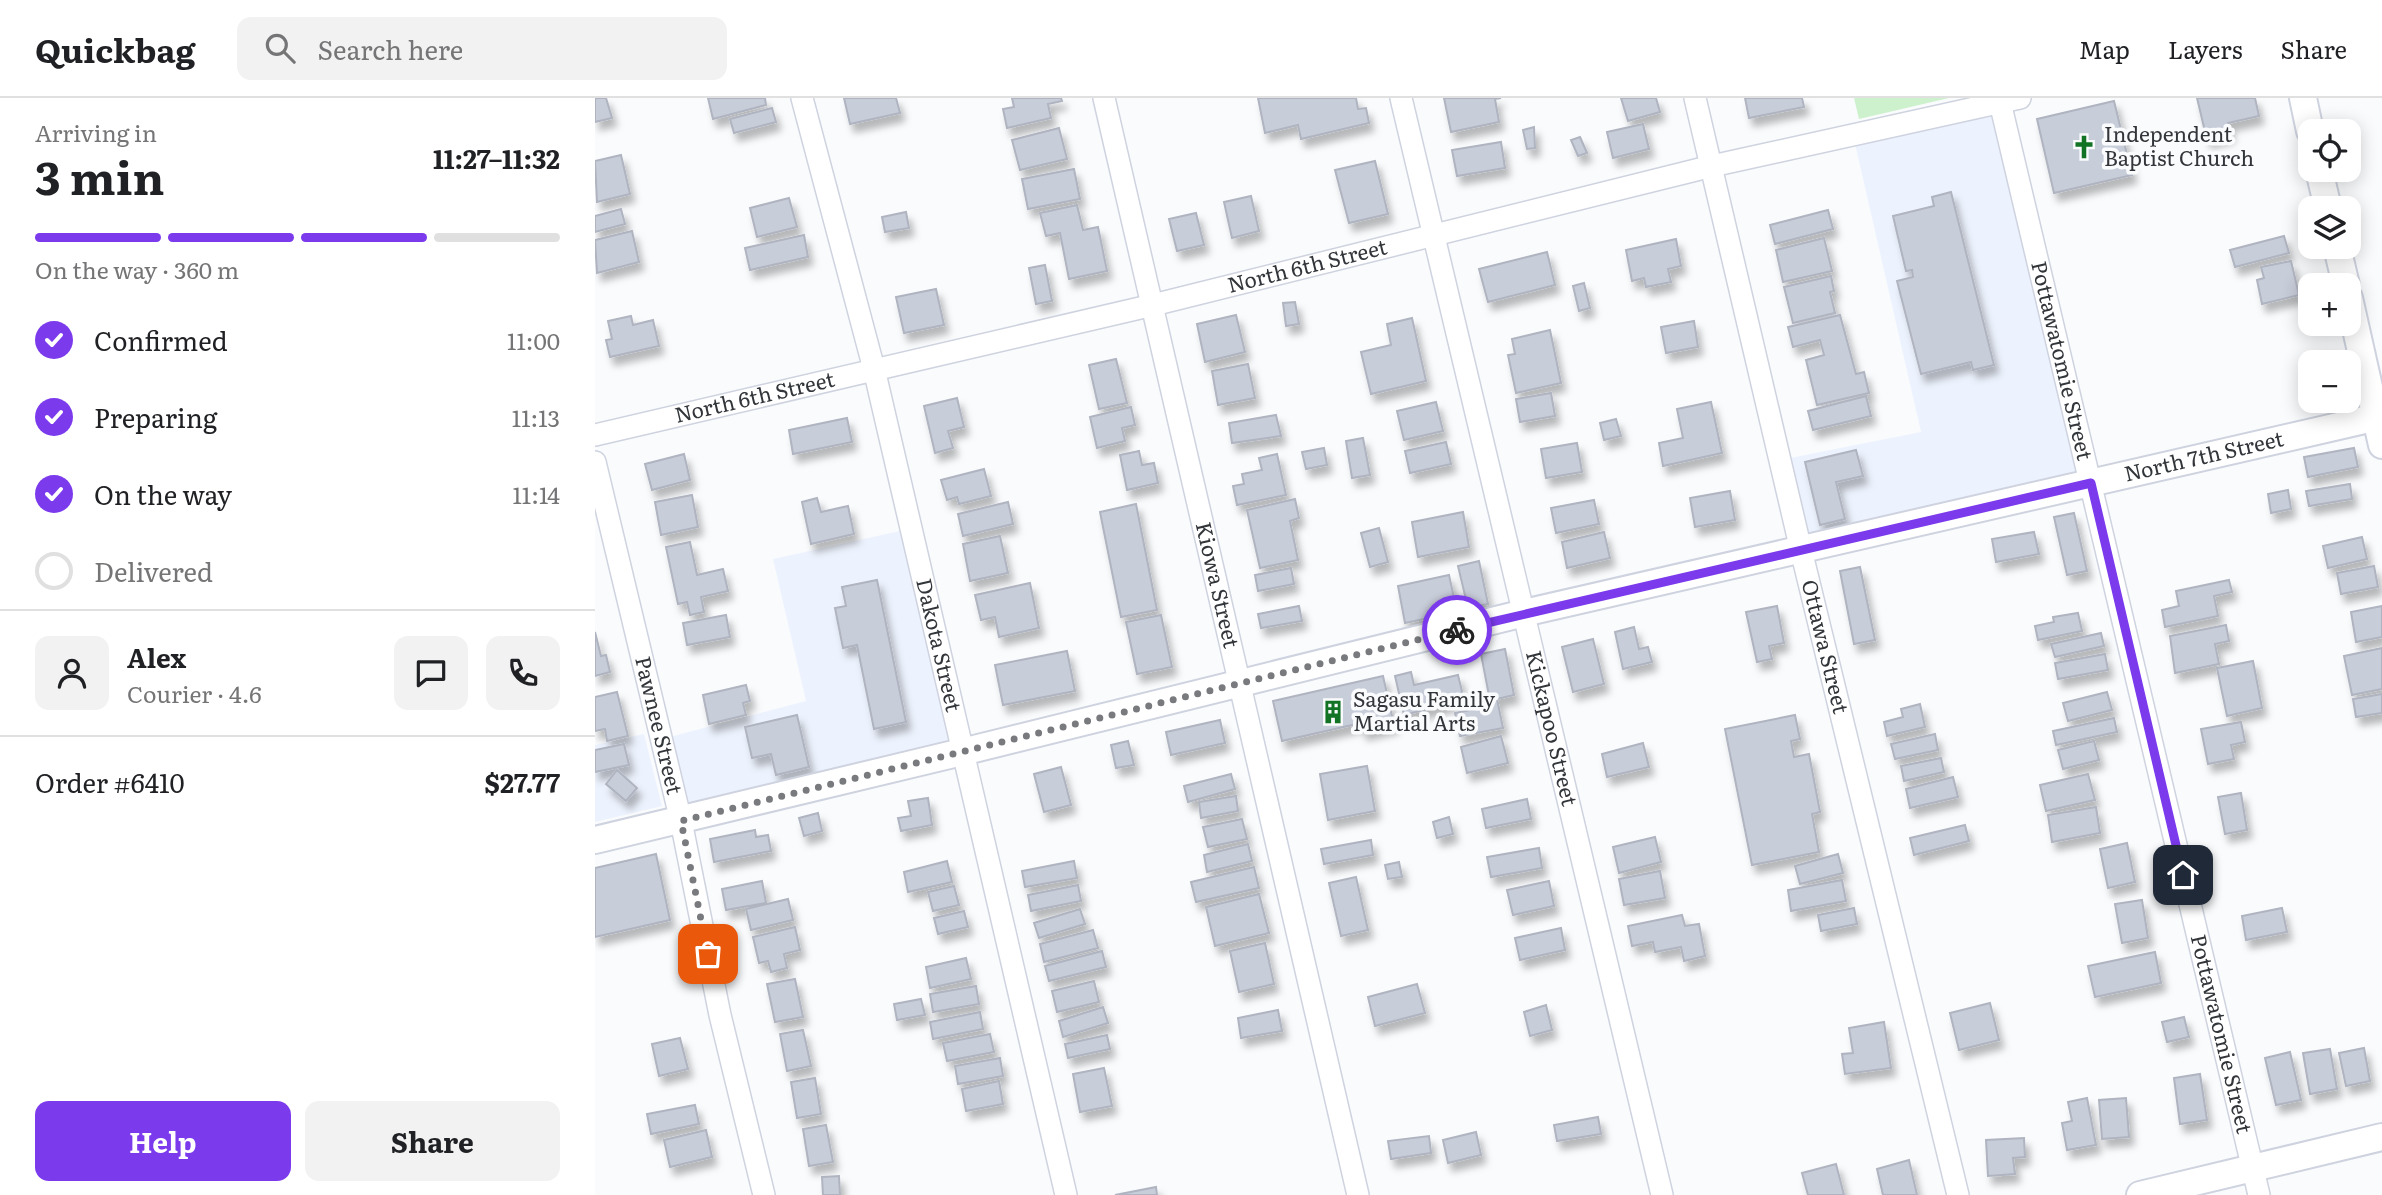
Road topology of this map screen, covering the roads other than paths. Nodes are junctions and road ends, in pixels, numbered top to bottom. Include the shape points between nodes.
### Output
1 (802, 98) edge
2 (1104, 98) edge
3 (1401, 98) edge
4 (1695, 98) edge
5 (2303, 98) edge
6 (2007, 100) edge
7 (2307, 119) edge
8 (1711, 166) junction
9 (1434, 235) junction
10 (1153, 305) junction
11 (2359, 336) edge
12 (873, 369) junction
13 (2379, 416) edge
14 (595, 435) edge
15 (2382, 445) edge
16 (595, 462) edge
17 (2091, 483) junction
18 (1801, 550) junction
19 (1524, 613) junction
20 (1240, 684) junction
21 (962, 752) junction
22 (681, 821) junction
23 (595, 840) edge
24 (2382, 1137) edge
25 (2252, 1168) junction
26 (764, 1195) edge
27 (1066, 1195) edge
28 (1358, 1195) edge
29 (1662, 1195) edge
30 (1958, 1195) edge
31 (2140, 1195) edge
32 (2259, 1195) edge

1 - 12 street, Dakota Street
2 - 10 street, Kiowa Street
3 - 9 street, Kickapoo Street
4 - 8 street, Ottawa Street
5 - 7 street
6 - 8 street, North 6th Street
6 - 17 street, Pottawatomie Street
8 - 9 street, North 6th Street
8 - 18 street, Ottawa Street
9 - 10 street, North 6th Street
9 - 19 street, Kickapoo Street
10 - 12 street, North 6th Street
10 - 20 street, Kiowa Street
11 - 13 street
12 - 14 street, North 6th Street
12 - 21 street, Dakota Street
13 - 15 street
13 - 17 street, North 7th Street
16 - 22 street, Pawnee Street
17 - 18 street, North 7th Street
17 - 25 street, Pottawatomie Street
18 - 19 street, North 7th Street
18 - 30 street, Ottawa Street
19 - 20 street, North 7th Street
19 - 29 street, Kickapoo Street
20 - 21 street, North 7th Street
20 - 28 street, Kiowa Street
21 - 22 street, North 7th Street
21 - 27 street, Dakota Street
22 - 23 street, North 7th Street
22 - 26 street, Pawnee Street via 720,1015
24 - 25 street
25 - 31 street
25 - 32 street, Pottawatomie Street

